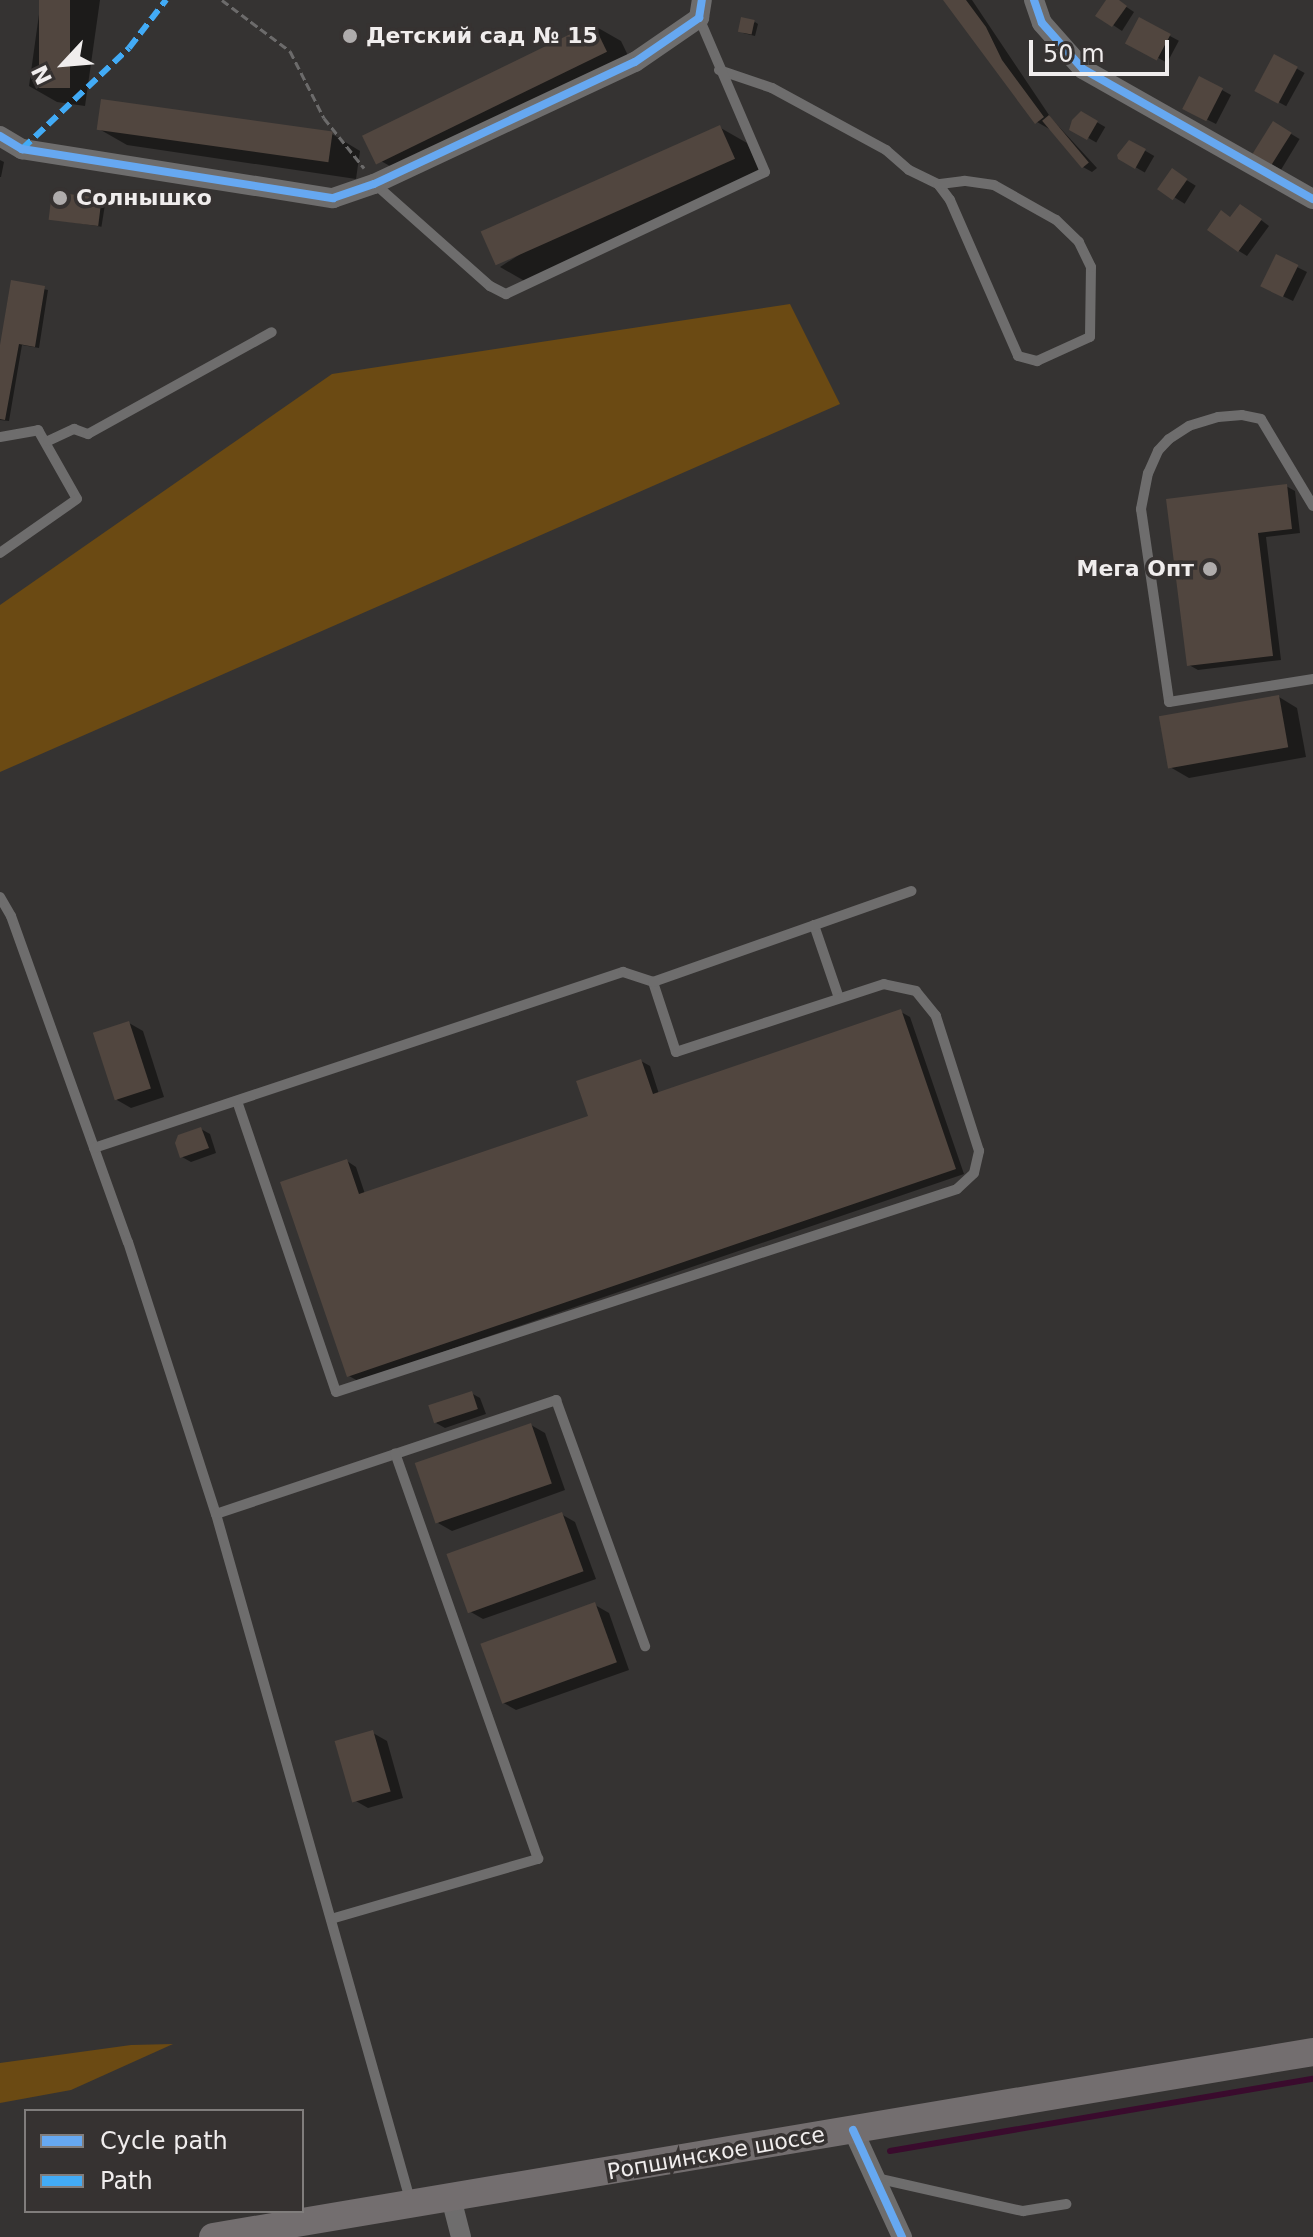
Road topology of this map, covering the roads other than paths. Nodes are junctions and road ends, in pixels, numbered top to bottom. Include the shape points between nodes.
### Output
1 (1034, 0) edge
2 (700, 9) edge
3 (719, 70) junction
4 (0, 136) edge
5 (374, 184) junction
6 (938, 184) junction
7 (1313, 199) edge
8 (272, 332) dead end
9 (0, 437) edge
10 (48, 441) junction
11 (1313, 506) edge
12 (0, 553) edge
13 (1313, 679) edge
14 (911, 891) dead end
15 (0, 897) edge
16 (814, 925) junction
17 (653, 982) junction
18 (839, 998) junction
19 (237, 1101) junction
20 (94, 1148) junction
21 (395, 1454) junction
22 (216, 1514) junction
23 (645, 1646) dead end
24 (331, 1919) junction
25 (1313, 2052) edge
26 (853, 2130) junction
27 (875, 2178) junction
28 (451, 2198) junction
29 (1066, 2204) dead end
30 (411, 2205) junction
31 (213, 2237) edge
32 (461, 2237) edge
33 (902, 2237) edge

1 - 7 street via 1042,23 1083,69
2 - 3 lane
2 - 5 street via 635,62
3 - 5 lane via 765,172 506,294 490,286
3 - 6 lane via 772,88
4 - 5 street via 22,149 333,198
6 - 6 lane via 950,200 1018,356 1037,361 1090,337 1091,267 1079,242 1056,220 994,185
8 - 10 lane via 88,434 74,429
9 - 10 lane via 38,430
10 - 12 lane via 77,499
11 - 13 lane via 1261,419 1242,415 1189,426 1169,439 1148,473 1141,509 1169,702
14 - 16 lane
15 - 20 lane
16 - 17 lane
16 - 18 lane
17 - 18 lane via 676,1052
17 - 19 lane via 623,972
18 - 19 lane via 884,984 916,991 927,1001 979,1151 967,1182 336,1392
19 - 20 lane
20 - 22 lane
21 - 22 lane
21 - 23 lane via 556,1400
21 - 24 lane via 538,1859
22 - 24 lane
24 - 30 lane
25 - 26 main road, Ропшинское шоссе
26 - 27 street
26 - 28 main road, Ропшинское шоссе
27 - 29 lane via 1023,2211
27 - 33 street
28 - 30 main road, Ропшинское шоссе
28 - 32 street
30 - 31 main road, Ропшинское шоссе

